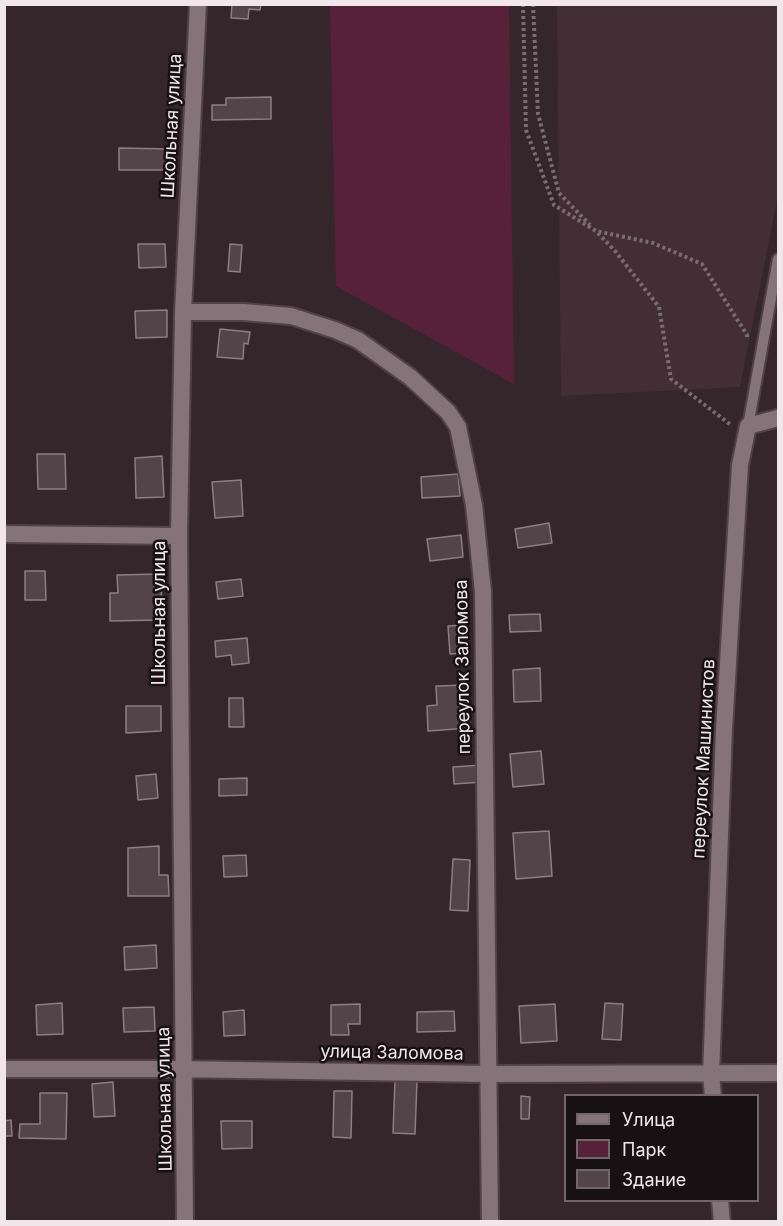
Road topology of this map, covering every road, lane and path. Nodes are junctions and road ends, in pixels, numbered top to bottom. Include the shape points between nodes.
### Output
1 (198, 4) edge
2 (524, 4) edge
3 (533, 4) edge
4 (596, 231) junction
5 (778, 259) edge
6 (183, 312) junction
7 (747, 346) dead end
8 (778, 418) edge
9 (747, 431) junction
10 (4, 534) edge
11 (179, 536) junction
12 (4, 1070) edge
13 (184, 1070) junction
14 (778, 1073) edge
15 (488, 1074) junction
16 (711, 1075) junction
17 (713, 1094) edge
18 (720, 1202) edge
19 (185, 1221) edge
20 (490, 1221) edge
21 (722, 1221) edge

1 - 6 street, Школьная улица
2 - 4 path via 526,130 554,205
3 - 4 path via 538,114 559,193
4 - 7 path via 653,243 702,264 747,335
4 - 9 path via 659,308 671,379
5 - 9 lane
6 - 11 street, Школьная улица
6 - 15 street, переулок Заломова via 291,316 335,330 358,340 410,377 448,412 458,427 474,505 483,592
8 - 9 street
9 - 16 street, переулок Машинистов via 740,465 724,729
10 - 11 street
11 - 13 street, Школьная улица
12 - 13 street, улица Заломова
13 - 15 street, улица Заломова
13 - 19 street, Школьная улица
14 - 16 street, улица Заломова
15 - 16 street, улица Заломова
15 - 20 street, переулок Заломова
16 - 17 street, переулок Машинистов
18 - 21 street

